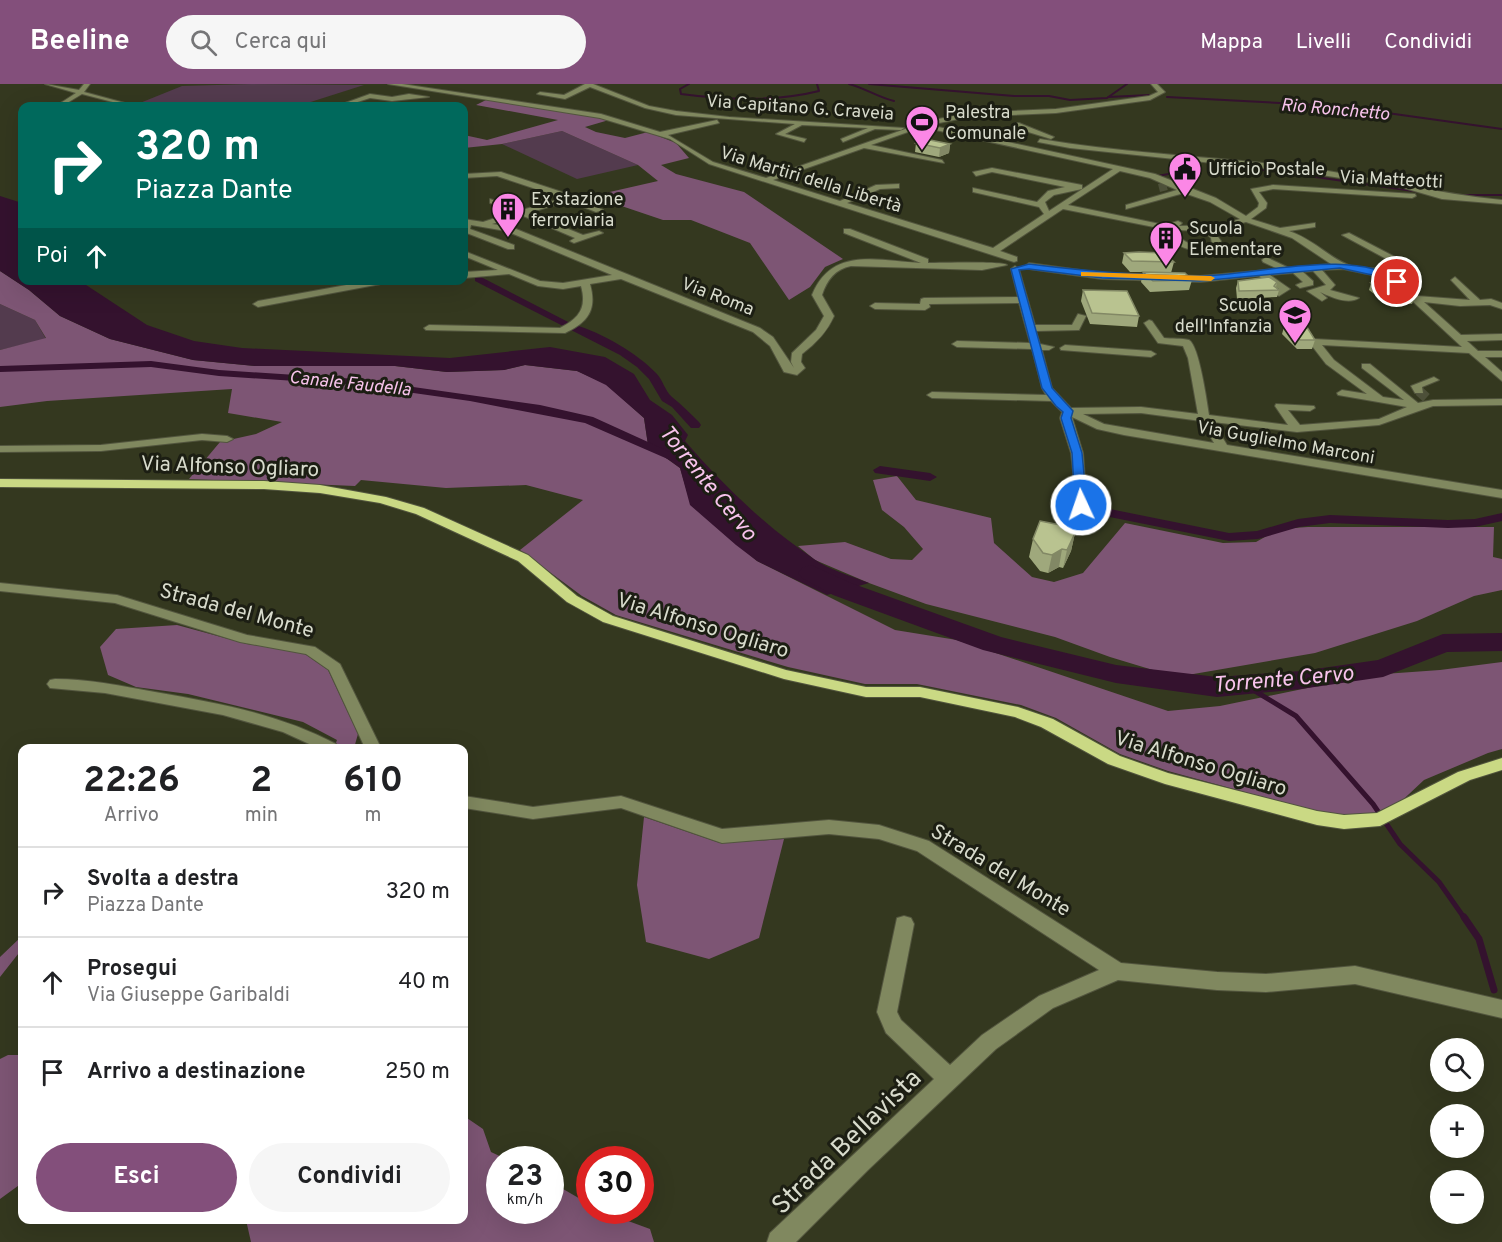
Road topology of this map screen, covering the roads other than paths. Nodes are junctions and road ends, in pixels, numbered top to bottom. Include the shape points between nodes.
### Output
1 (48, 84) edge
2 (94, 84) edge
3 (391, 84) edge
4 (589, 84) edge
5 (1154, 84) edge
6 (539, 86) dead end
7 (417, 87) junction
8 (83, 88) edge
9 (578, 91) junction
10 (540, 94) dead end
11 (448, 101) dead end
12 (64, 102) edge
13 (122, 102) edge
14 (354, 102) edge
15 (466, 102) edge
16 (676, 113) junction
17 (662, 119) dead end
18 (729, 119) junction
19 (945, 120) junction
20 (804, 122) junction
21 (1017, 124) dead end
22 (919, 125) junction
23 (881, 126) junction
24 (907, 129) junction
25 (949, 130) junction
26 (1038, 131) dead end
27 (960, 132) junction
28 (661, 134) junction
29 (1056, 139) junction
30 (804, 140) dead end
31 (843, 140) dead end
32 (864, 146) junction
33 (1073, 146) junction
34 (731, 157) dead end
35 (942, 162) dead end
36 (711, 163) junction
37 (1099, 163) junction
38 (1119, 168) junction
39 (976, 174) dead end
40 (468, 176) edge
41 (764, 181) junction
42 (896, 186) dead end
43 (1091, 186) junction
44 (1079, 187) junction
45 (1165, 187) junction
46 (976, 190) dead end
47 (1185, 190) junction
48 (1144, 194) dead end
49 (1450, 197) junction
50 (569, 199) junction
51 (493, 201) dead end
52 (1502, 202) edge
53 (838, 204) junction
54 (1042, 205) junction
55 (1062, 206) junction
56 (1129, 207) dead end
57 (599, 210) dead end
58 (522, 213) junction
59 (1052, 214) junction
60 (1182, 220) dead end
61 (1248, 220) junction
62 (468, 221) edge
63 (484, 224) junction
64 (1312, 225) dead end
65 (1172, 227) junction
66 (1204, 228) junction
67 (468, 231) edge
68 (847, 231) dead end
69 (599, 233) dead end
70 (1346, 235) dead end
71 (1286, 236) junction
72 (582, 238) junction
73 (511, 247) dead end
74 (553, 247) junction
75 (994, 250) junction
76 (468, 255) edge
77 (1266, 260) dead end
78 (1014, 264) junction
79 (939, 266) junction
80 (1340, 266) junction
81 (1315, 268) junction
82 (1292, 271) junction
83 (511, 272) junction
84 (1374, 273) junction
85 (1262, 274) junction
86 (468, 275) edge
87 (622, 276) junction
88 (1385, 276) junction
89 (1455, 280) dead end
90 (585, 281) junction
91 (360, 285) edge
92 (1300, 285) dead end
93 (1279, 293) edge
94 (1354, 298) dead end
95 (1414, 298) junction
96 (1023, 300) junction
97 (1478, 303) junction
98 (258, 304) dead end
99 (875, 306) dead end
100 (1502, 306) edge
101 (1081, 316) dead end
102 (1149, 323) dead end
103 (429, 328) dead end
104 (1031, 328) junction
105 (1304, 333) edge
106 (1502, 337) edge
107 (1458, 338) junction
108 (1314, 342) junction
109 (957, 344) dead end
110 (1035, 346) junction
111 (1049, 347) dead end
112 (1065, 348) dead end
113 (1473, 352) junction
114 (1152, 354) dead end
115 (1502, 354) edge
116 (1366, 366) dead end
117 (1502, 378) edge
118 (1434, 380) dead end
119 (1419, 391) dead end
120 (1342, 393) dead end
121 (932, 395) dead end
122 (1054, 398) junction
123 (1378, 398) junction
124 (1502, 402) edge
125 (1418, 406) junction
126 (1310, 408) dead end
127 (1068, 411) junction
128 (1204, 416) junction
129 (1297, 429) junction
130 (227, 439) dead end
131 (0, 449) edge
132 (1224, 450) junction
133 (0, 483) edge
134 (1502, 494) edge
135 (1081, 505) dead end
136 (0, 587) edge
137 (55, 684) dead end
138 (323, 744) edge
139 (371, 744) edge
140 (1502, 764) edge
141 (468, 803) edge
142 (904, 924) dead end
143 (1117, 971) junction
144 (1502, 1009) edge
145 (950, 1079) junction
146 (778, 1242) edge

1 - 8 street
2 - 8 street
3 - 7 street, Via Martiri della Libertà
4 - 9 street
4 - 16 street, Via Capitano G. Craveia via 647,107
5 - 19 street via 1162,92 1150,98 1080,109 987,113
6 - 9 street
7 - 15 street
7 - 28 street, Via Martiri della Libertà via 576,111
8 - 12 street
8 - 13 street
9 - 10 street via 565,97
11 - 14 street via 370,96
16 - 17 street
16 - 18 street, Via Capitano G. Craveia
18 - 20 street, Via Capitano G. Craveia
18 - 28 street
19 - 22 street
19 - 25 street
20 - 23 street, Via Capitano G. Craveia
20 - 30 street via 779,134
21 - 29 street
22 - 24 street
22 - 25 street
23 - 24 street, Via Capitano G. Craveia
23 - 31 street
24 - 32 street
25 - 27 street
26 - 29 street
27 - 33 street
27 - 37 street
28 - 36 street, Via Martiri della Libertà
29 - 33 street
32 - 35 street
32 - 41 street
33 - 37 street via 1101,156
33 - 49 street via 1274,167 1418,188
34 - 36 street
36 - 41 street, Via Martiri della Libertà
37 - 38 street
38 - 43 street
38 - 45 street via 1152,176
39 - 44 street via 992,170
40 - 50 street via 498,174
41 - 53 street, Via Martiri della Libertà
42 - 53 street via 879,187
43 - 44 street
43 - 55 street
44 - 54 street via 1051,193 1041,201
45 - 47 street
45 - 48 street
46 - 54 street
47 - 56 street
47 - 61 street via 1213,200
49 - 52 street, Via Matteotti
49 - 61 street, Via Matteotti via 1273,187 1254,191 1263,203 1262,208
50 - 57 street
50 - 58 street
51 - 58 street
53 - 75 street, Via Martiri della Libertà
54 - 59 street
55 - 59 street
55 - 65 street
58 - 63 street
58 - 72 street
59 - 75 street
60 - 65 street
61 - 66 street
61 - 71 street
62 - 63 street, Via Roma
63 - 74 street, Via Roma
64 - 71 street
65 - 66 street
65 - 66 street via 1176,240 1186,247 1216,247 1214,236
67 - 73 street
68 - 79 street
69 - 72 street
70 - 84 street via 1396,261 1395,267
71 - 80 street
72 - 74 street
74 - 87 street, Via Roma
75 - 78 street, Via Martiri della Libertà
76 - 83 street
77 - 82 street
78 - 79 street, Via Roma
78 - 85 street via 1064,272 1200,279
78 - 96 street
79 - 87 street, Via Roma via 851,263 835,267 817,295 829,316 820,334 797,353 797,372 788,370 775,343 757,329 736,324
80 - 81 street
80 - 84 street
80 - 88 street via 1357,277
81 - 82 street
81 - 94 street via 1331,285 1322,294
82 - 85 street
82 - 92 street via 1310,283
83 - 86 street
83 - 90 street via 538,283 563,286
84 - 88 street
85 - 93 street via 1285,289
87 - 90 street
88 - 95 street
89 - 97 street
90 - 103 street via 588,306 583,316 562,331
91 - 98 street
95 - 97 street
95 - 107 street
96 - 99 street via 924,301 925,307
96 - 104 street
97 - 100 street
101 - 104 street via 1076,328
102 - 128 street via 1161,341 1187,343
104 - 110 street
105 - 108 street
106 - 107 street
107 - 113 street
108 - 113 street
108 - 123 street via 1325,357
109 - 110 street
110 - 111 street
110 - 122 street via 1047,388
112 - 114 street
113 - 115 street
113 - 117 street
116 - 125 street
118 - 119 street via 1416,386
120 - 123 street
121 - 122 street
122 - 127 street
123 - 125 street
124 - 125 street via 1431,402
125 - 129 street via 1378,422
126 - 129 street via 1280,406
127 - 128 street via 1141,410
127 - 132 street, Via Guglielmo Marconi via 1112,429
127 - 135 street via 1066,418 1077,453
128 - 129 street
128 - 132 street
130 - 131 street via 202,436 100,448
132 - 134 street, Via Guglielmo Marconi
133 - 140 main road, Via Alfonso Ogliaro via 264,485 320,489 382,500 420,511 523,558 572,599 608,619 784,674 866,692 920,692 1018,712 1047,723 1114,760 1165,778 1317,818 1344,822 1380,819 1464,776
136 - 139 street, Strada del Monte via 117,599 245,639 310,650 334,667
137 - 138 street via 74,683 128,692 267,720
141 - 143 street, Strada del Monte via 533,813 621,802 722,836 829,827 879,832 923,846
142 - 145 street, Strada Bellavista via 887,1012 893,1026
143 - 144 street, Strada Bellavista via 1266,983 1354,975
143 - 145 street, Strada Bellavista via 1046,1002 989,1042
145 - 146 street, Strada Bellavista

